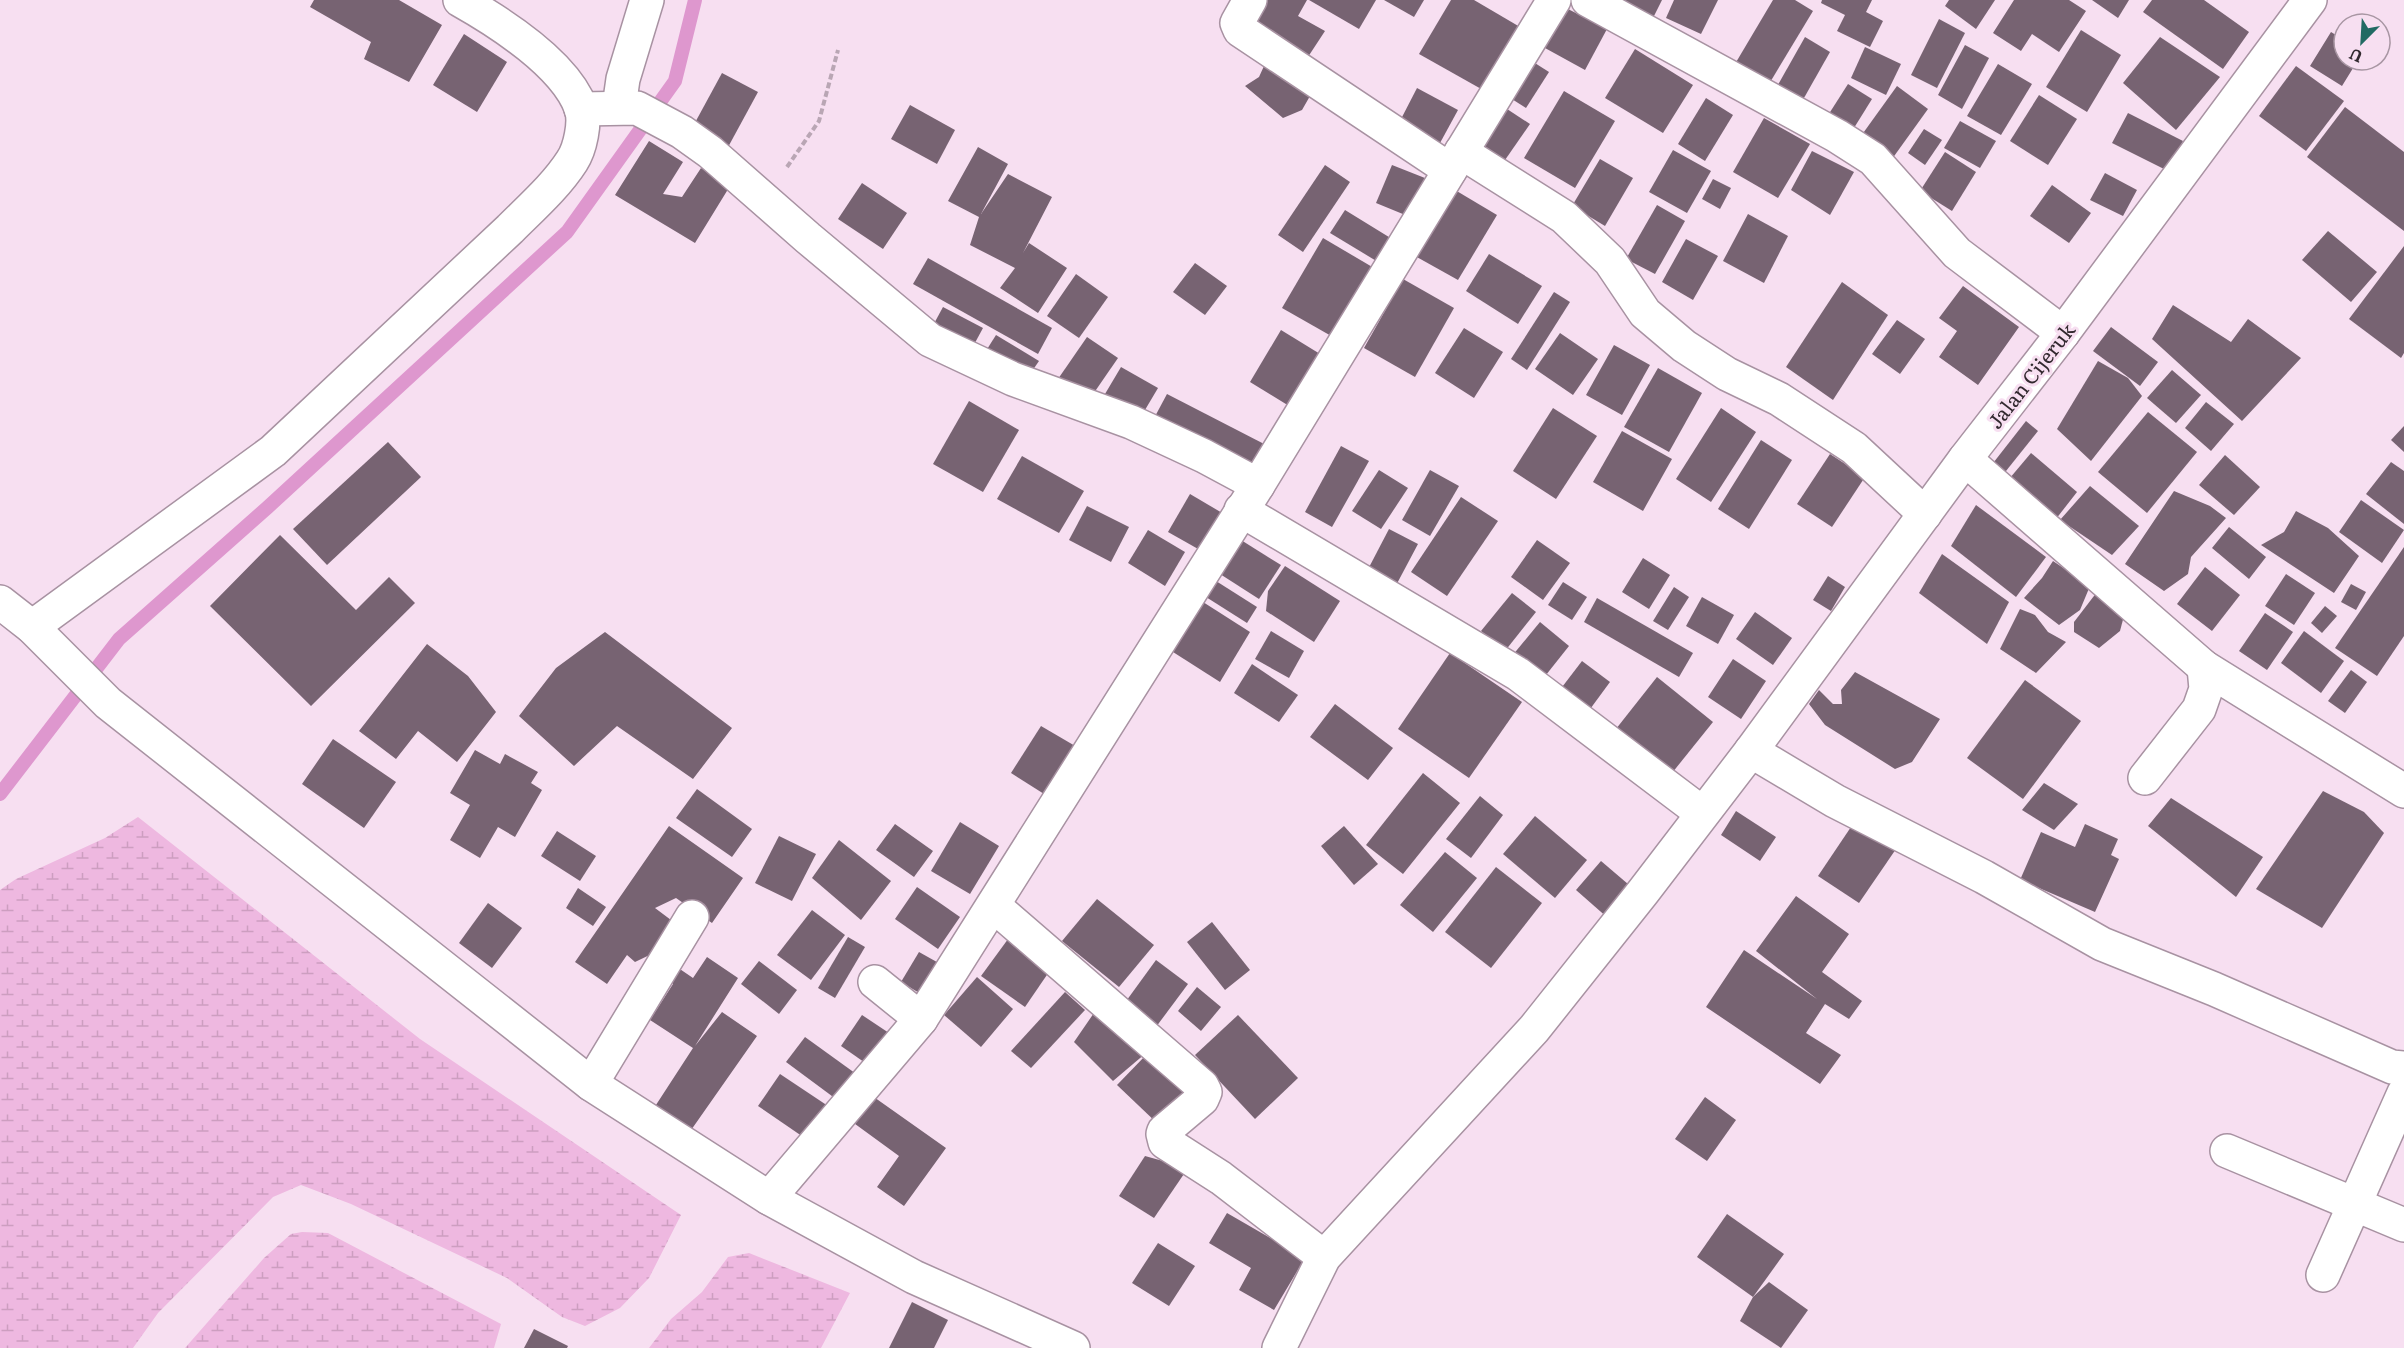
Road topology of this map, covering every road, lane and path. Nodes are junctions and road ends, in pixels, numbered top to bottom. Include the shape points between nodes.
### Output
1 (460, 0) edge
2 (647, 0) edge
3 (1250, 0) edge
4 (1554, 0) edge
5 (1588, 0) edge
6 (2310, 0) edge
7 (838, 50) dead end
8 (581, 109) junction
9 (640, 112) junction
10 (1456, 161) junction
11 (764, 199) junction
12 (2063, 333) junction
13 (1965, 459) junction
14 (1249, 497) junction
15 (1925, 514) junction
16 (0, 602) edge
17 (39, 635) junction
18 (2204, 666) junction
19 (1751, 751) junction
20 (2145, 778) dead end
21 (2404, 791) edge
22 (1702, 813) junction
23 (994, 906) junction
24 (692, 916) dead end
25 (875, 982) dead end
26 (921, 1019) junction
27 (2404, 1068) edge
28 (591, 1084) junction
29 (2404, 1093) edge
30 (2227, 1151) dead end
31 (769, 1198) junction
32 (2355, 1205) junction
33 (2404, 1225) edge
34 (1324, 1257) junction
35 (2323, 1275) dead end
36 (1073, 1348) edge
37 (1279, 1348) edge

1 - 8 street via 525,42 561,76
2 - 9 street via 623,79
3 - 10 street via 1238,17 1240,30
4 - 10 street
5 - 12 street via 1874,159 1957,253
6 - 12 street, Jalan Cijeruk
7 - 11 path via 819,121
8 - 9 street
8 - 17 street via 582,131 573,160 510,229 273,452
9 - 11 street via 710,152
10 - 14 street
10 - 15 street via 1564,217 1610,261 1645,313 1684,346 1727,374 1779,399 1854,448
11 - 14 street via 930,340 1013,379 1131,422 1204,456
12 - 13 street, Jalan Cijeruk
13 - 15 street, Jalan Cijeruk
13 - 18 street
14 - 22 street via 1518,674
14 - 23 street
15 - 19 street, Jalan Cijeruk
16 - 17 street
17 - 28 street via 108,703
18 - 20 street via 2206,689 2199,709
18 - 21 street
19 - 22 street, Jalan Cijeruk
19 - 27 street via 1834,801 1984,877 2102,944 2392,1067
22 - 34 street, Jalan Cijeruk via 1534,1029
23 - 26 street
23 - 34 street via 1202,1086 1202,1099 1164,1131 1165,1142 1221,1178
24 - 28 street
25 - 26 street
26 - 31 street
28 - 31 street
29 - 32 street
30 - 32 street
31 - 36 street via 914,1276
32 - 33 street
32 - 35 street
34 - 37 street, Jalan Cijeruk

